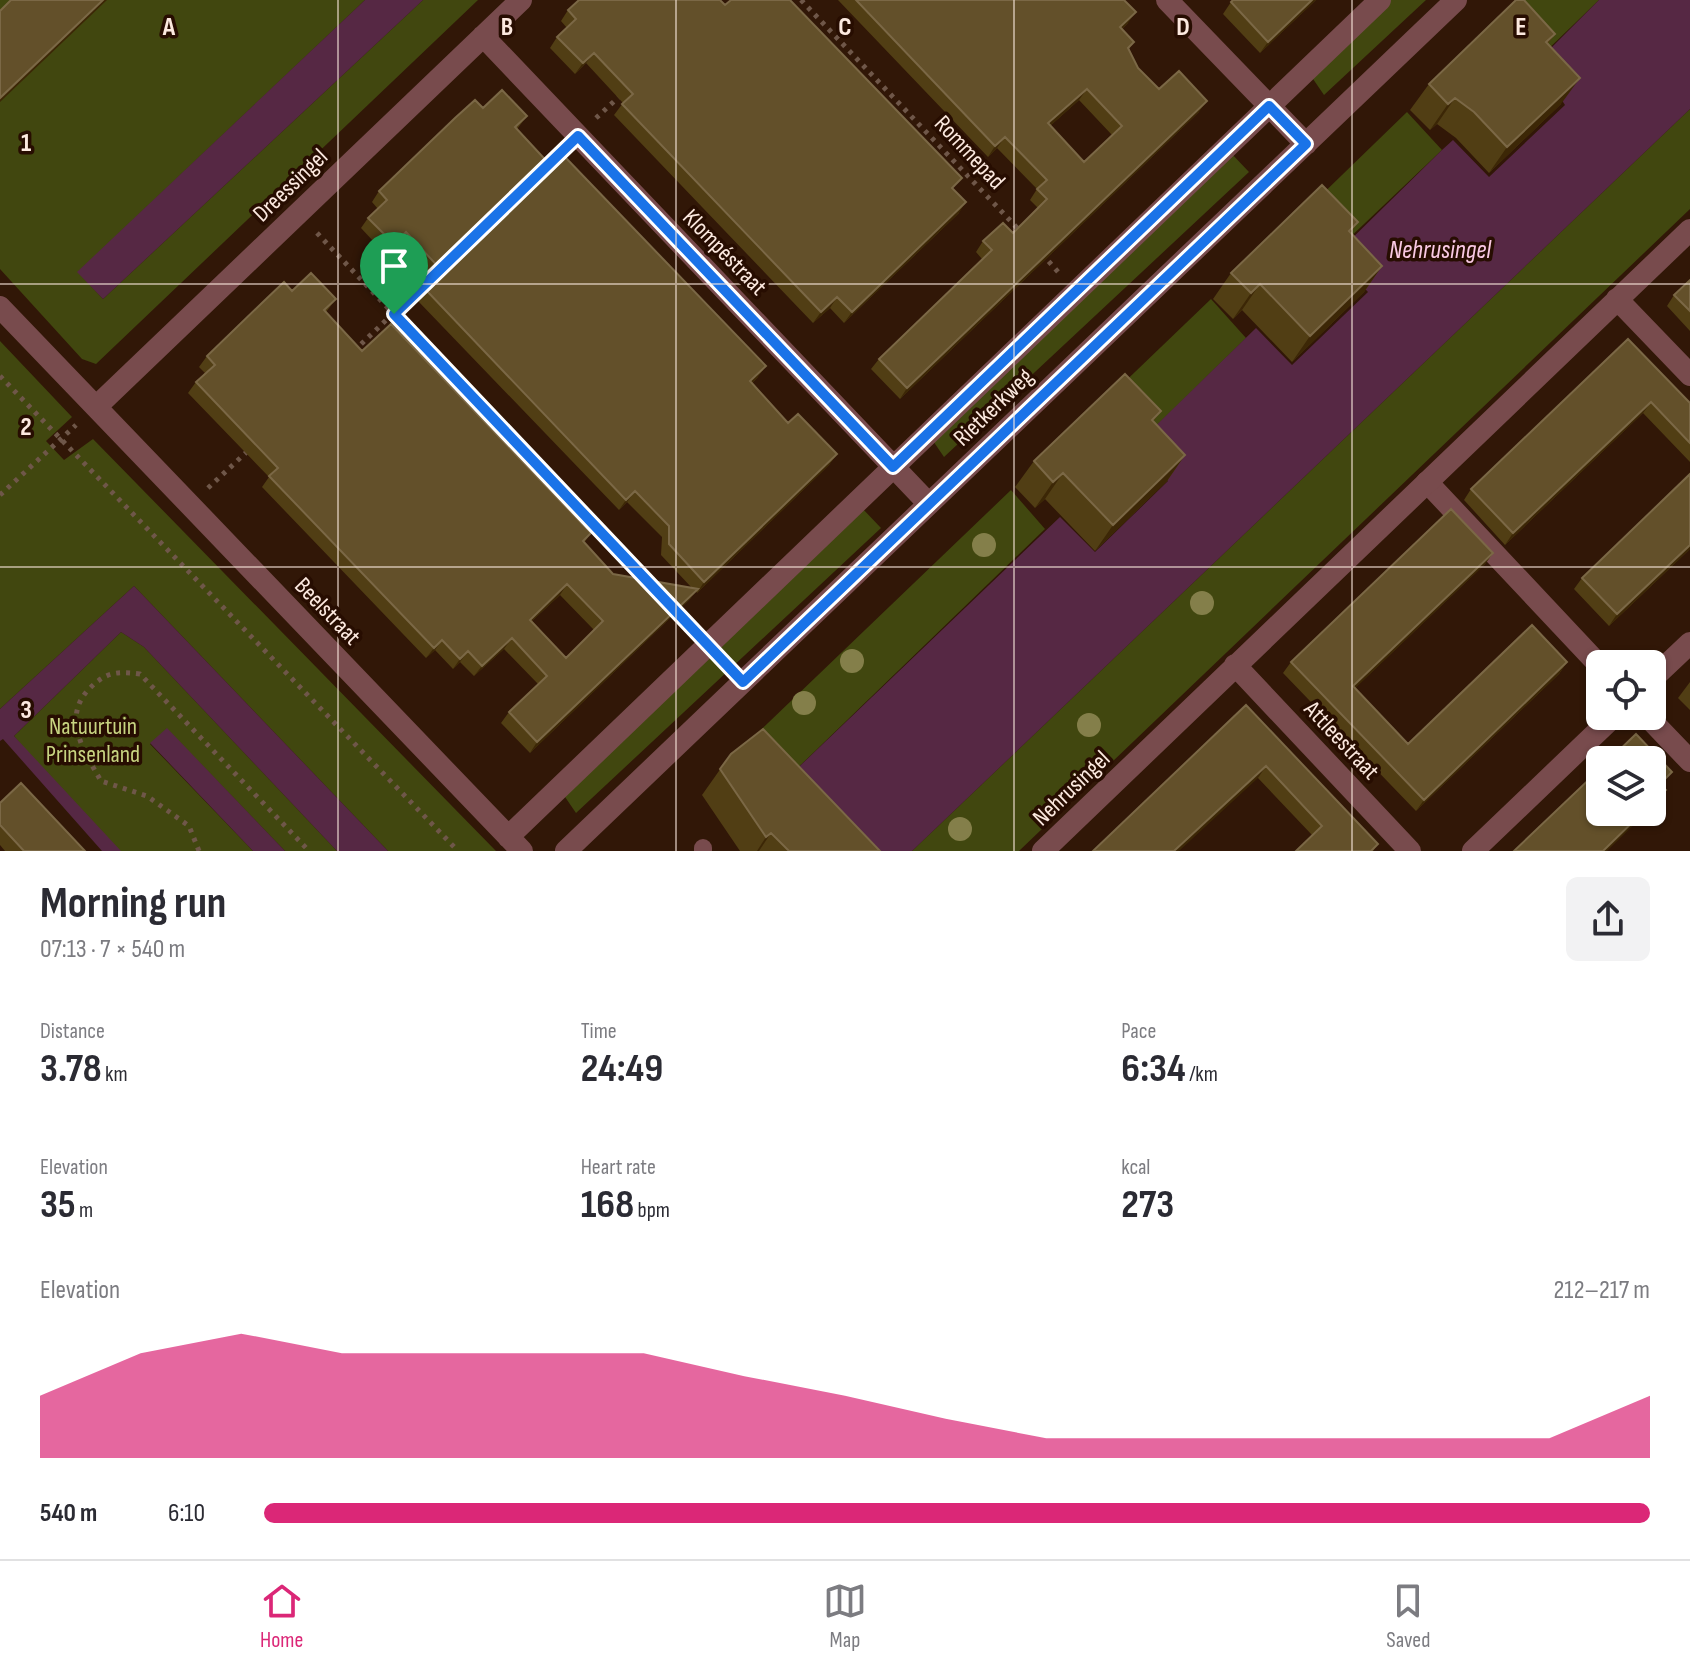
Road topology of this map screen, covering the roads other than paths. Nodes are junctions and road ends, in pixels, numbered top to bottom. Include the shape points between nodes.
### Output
1 (521, 0) edge
2 (1167, 0) edge
3 (1380, 0) edge
4 (1456, 0) edge
5 (483, 36) junction
6 (1269, 106) junction
7 (1306, 144) junction
8 (1690, 230) edge
9 (1617, 299) junction
10 (0, 307) edge
11 (1690, 375) edge
12 (96, 407) junction
13 (893, 467) junction
14 (1427, 482) junction
15 (929, 504) junction
16 (1690, 643) edge
17 (1586, 651) edge
18 (1235, 665) junction
19 (1666, 666) edge
20 (1599, 730) edge
21 (1660, 730) edge
22 (1690, 761) edge
23 (515, 844) edge
24 (566, 851) edge
25 (1043, 851) edge
26 (1410, 851) edge
27 (1473, 851) edge

1 - 5 street, Dreessingel
2 - 6 street
3 - 6 street, Rietkerkweg
4 - 7 street, Rietkerkweg
5 - 12 street, Dreessingel
5 - 13 street, Klompéstraat
6 - 7 street
6 - 13 street, Rietkerkweg
7 - 15 street, Rietkerkweg
8 - 9 street, Nehrusingel
9 - 11 street
9 - 14 street, Nehrusingel
10 - 12 street, Beelstraat
12 - 23 street, Beelstraat
13 - 15 street, Klompéstraat
13 - 23 street, Rietkerkweg via 707,645
14 - 17 street
14 - 18 street, Nehrusingel
15 - 24 street, Rietkerkweg
16 - 19 street
18 - 25 street, Nehrusingel
18 - 26 street, Attleestraat
20 - 27 street
21 - 22 street

